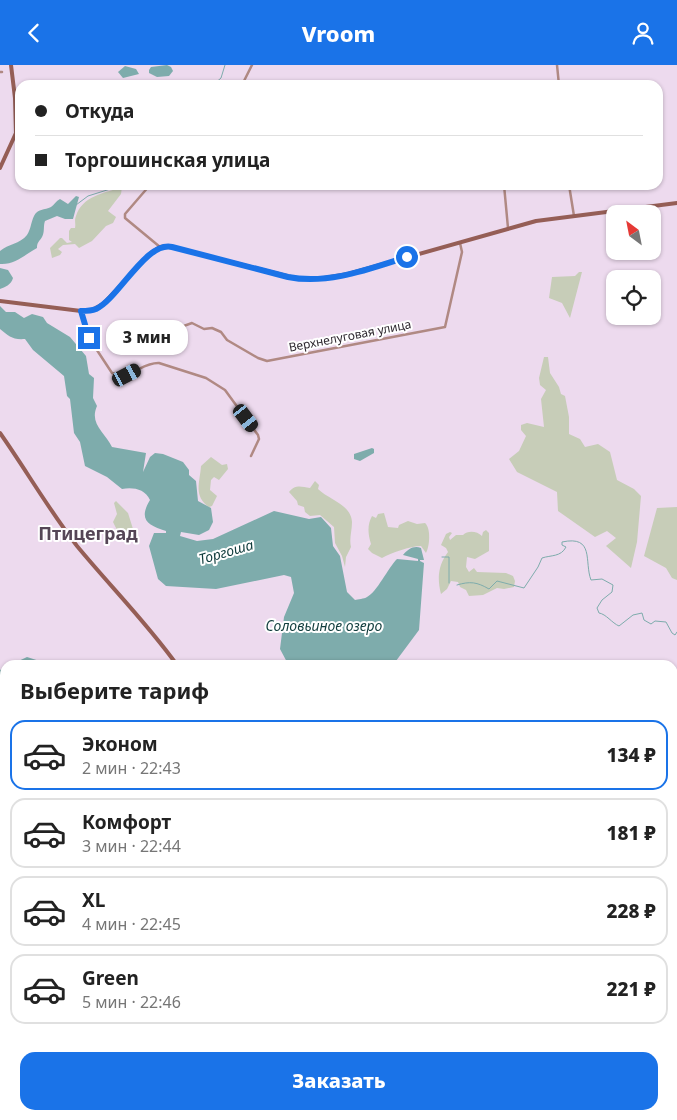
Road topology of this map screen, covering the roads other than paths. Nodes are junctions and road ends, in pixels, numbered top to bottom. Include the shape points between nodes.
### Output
1 (11, 65) edge
2 (252, 65) edge
3 (557, 65) edge
4 (244, 80) edge
5 (558, 80) edge
6 (15, 98) edge
7 (15, 135) edge
8 (0, 168) edge
9 (146, 190) edge
10 (504, 190) edge
11 (570, 190) edge
12 (677, 203) edge
13 (574, 216) junction
14 (508, 228) junction
15 (460, 241) junction
16 (160, 247) junction
17 (0, 301) edge
18 (81, 311) junction
19 (182, 327) dead end
20 (0, 433) edge
21 (251, 456) dead end
22 (174, 660) edge

1 - 6 main road
2 - 4 street
3 - 5 street
7 - 8 main road
9 - 16 street via 125,217
10 - 14 street
11 - 13 street
12 - 13 main road
13 - 14 main road
14 - 15 main road
15 - 16 main road via 348,275 308,279 288,277 172,247
15 - 19 street, Верхнелуговая улица via 462,252 445,327 267,361 258,359 212,328 204,329 192,323
16 - 18 main road via 103,304
17 - 18 main road
18 - 21 street via 89,338 112,373 127,375 151,363 159,363 206,378 226,390 258,435
20 - 22 main road via 73,540

